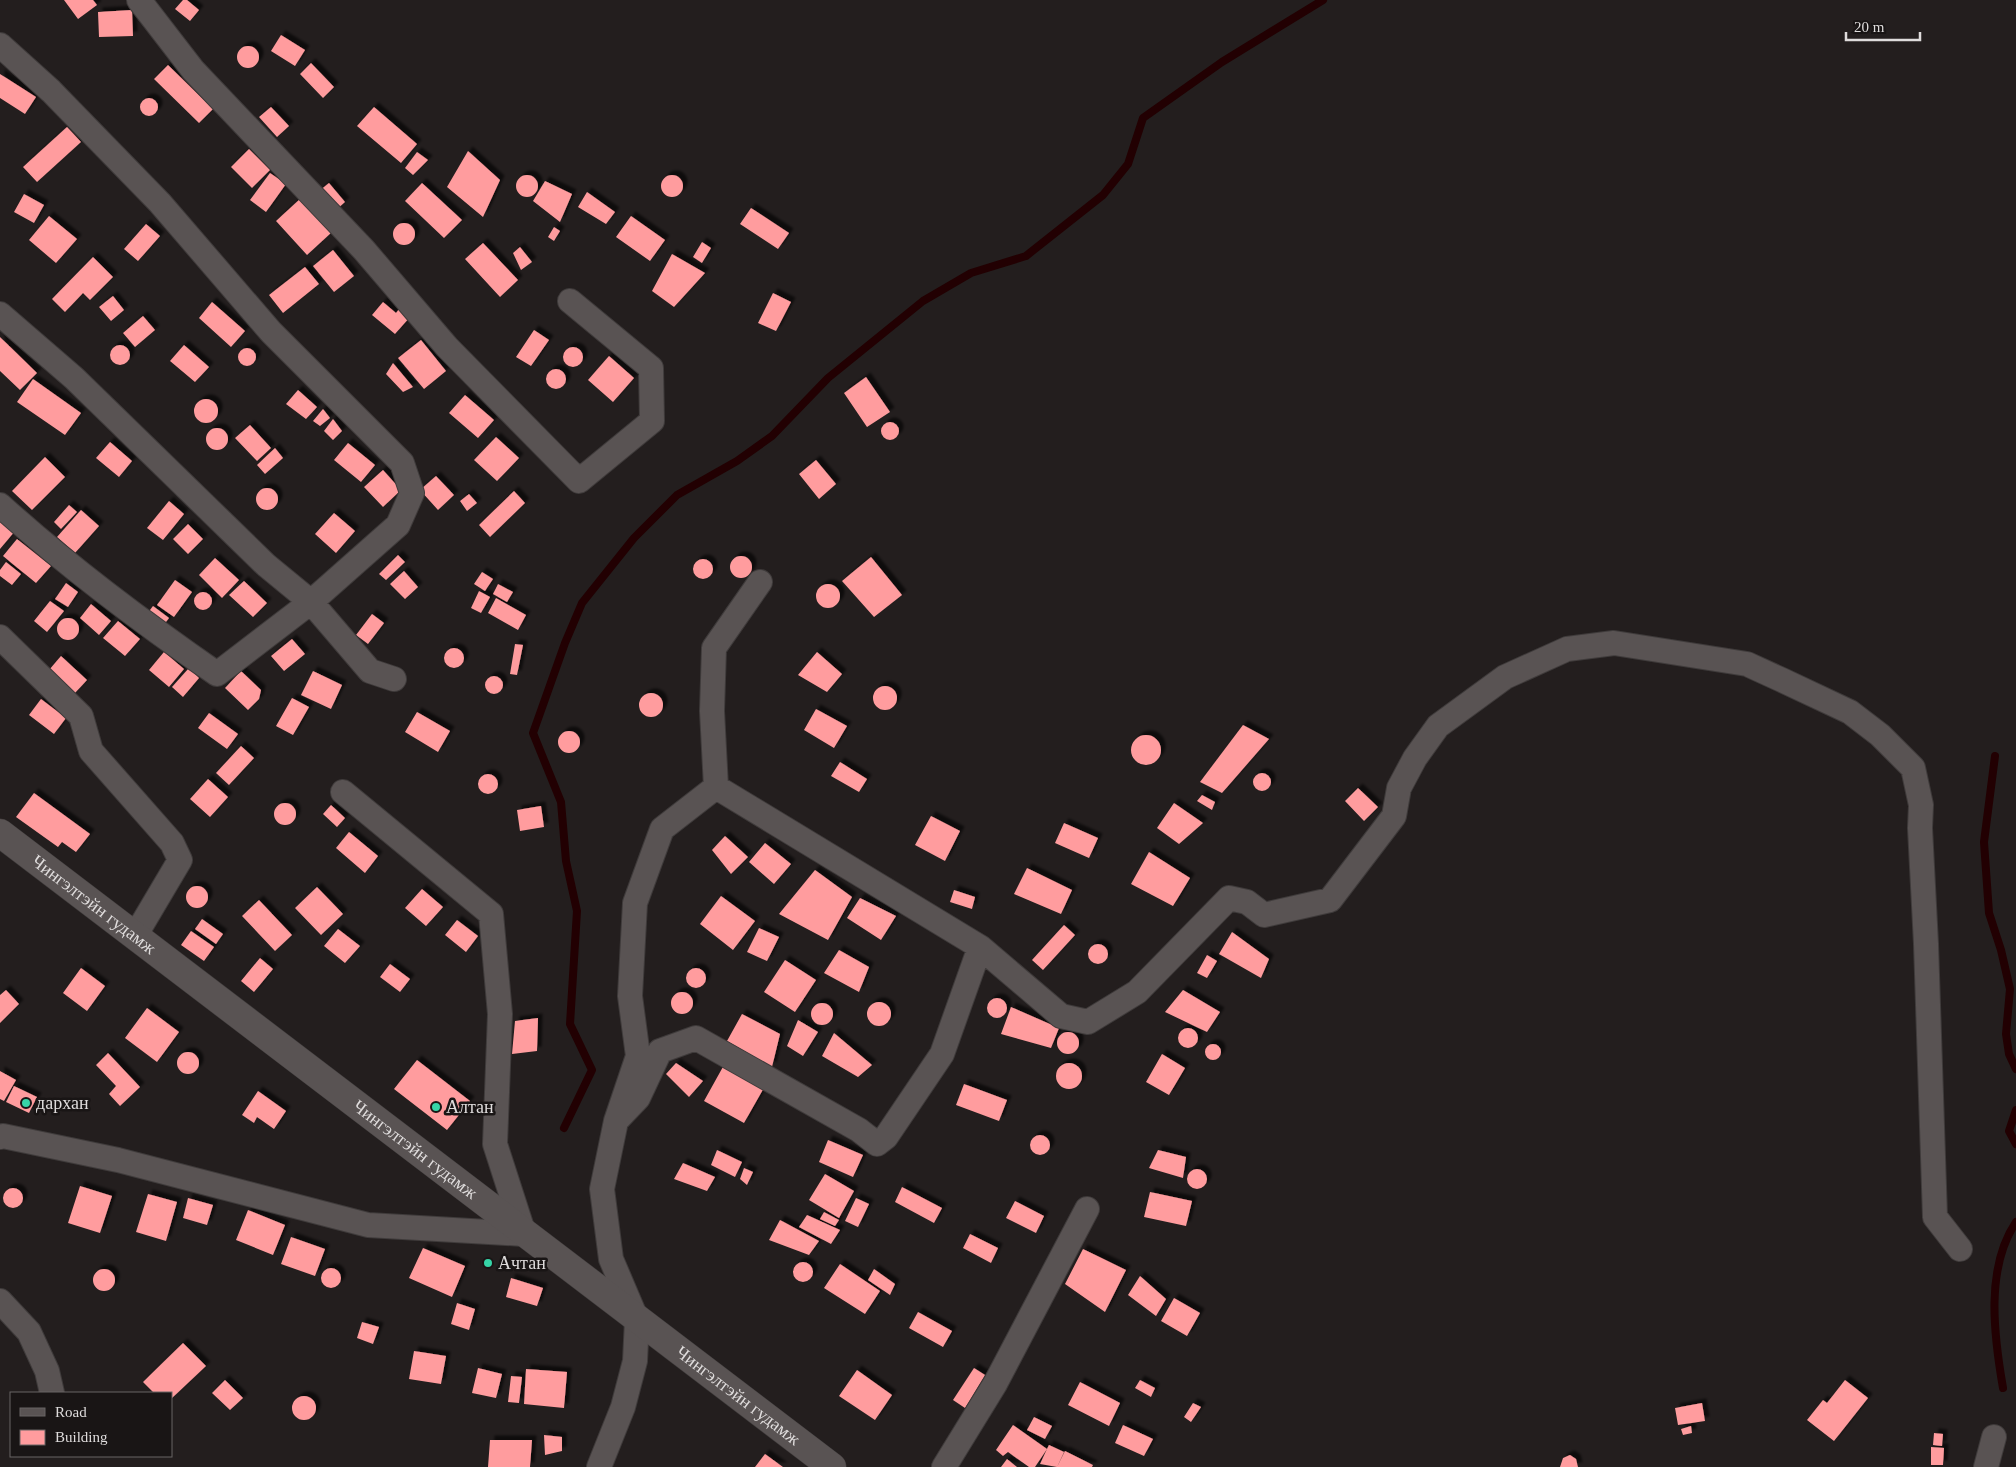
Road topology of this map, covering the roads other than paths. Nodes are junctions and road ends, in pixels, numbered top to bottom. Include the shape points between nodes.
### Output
1 (139, 0) edge
2 (0, 45) edge
3 (570, 301) dead end
4 (0, 314) edge
5 (0, 505) edge
6 (760, 582) dead end
7 (311, 602) junction
8 (0, 637) edge
9 (394, 679) dead end
10 (716, 787) junction
11 (343, 792) dead end
12 (0, 833) edge
13 (135, 936) junction
14 (980, 947) junction
15 (616, 1121) junction
16 (0, 1137) edge
17 (1087, 1209) dead end
18 (524, 1234) junction
19 (1960, 1250) dead end
20 (0, 1301) edge
21 (637, 1320) junction
22 (52, 1392) edge
23 (1994, 1438) dead end
24 (599, 1467) edge
25 (832, 1467) edge
26 (944, 1467) edge
27 (1986, 1467) edge

1 - 3 street via 193,70 364,250 446,347 579,481 652,421 651,368
2 - 7 street via 51,91 160,203 271,332 402,463 412,493 398,525
4 - 7 street via 74,378 266,565
5 - 7 street via 38,539 217,674
6 - 10 street via 714,648 712,710
7 - 9 street via 370,671
8 - 13 street via 81,716 92,751 172,843 180,860
10 - 14 street
10 - 15 street via 662,829 635,903 630,996 638,1056
11 - 18 street via 491,914 500,1014 495,1144
12 - 13 main road, Чингэлтэйн гудамж
13 - 18 main road, Чингэлтэйн гудамж
14 - 15 street via 942,1054 886,1138 877,1144 859,1130 696,1038 660,1051 638,1098
14 - 19 street via 1061,1016 1088,1022 1137,992 1229,898 1247,902 1264,915 1330,900 1394,816 1399,788 1438,726 1505,677 1567,649 1614,643 1747,664 1850,712 1880,734 1913,768 1922,804 1920,828 1935,1217
15 - 21 street via 602,1189 611,1259
16 - 18 street via 118,1160 368,1225
17 - 26 street via 995,1384
18 - 21 main road, Чингэлтэйн гудамж
20 - 22 street via 29,1332 47,1371
21 - 24 street via 634,1361 624,1407
21 - 25 main road, Чингэлтэйн гудамж
23 - 27 street

